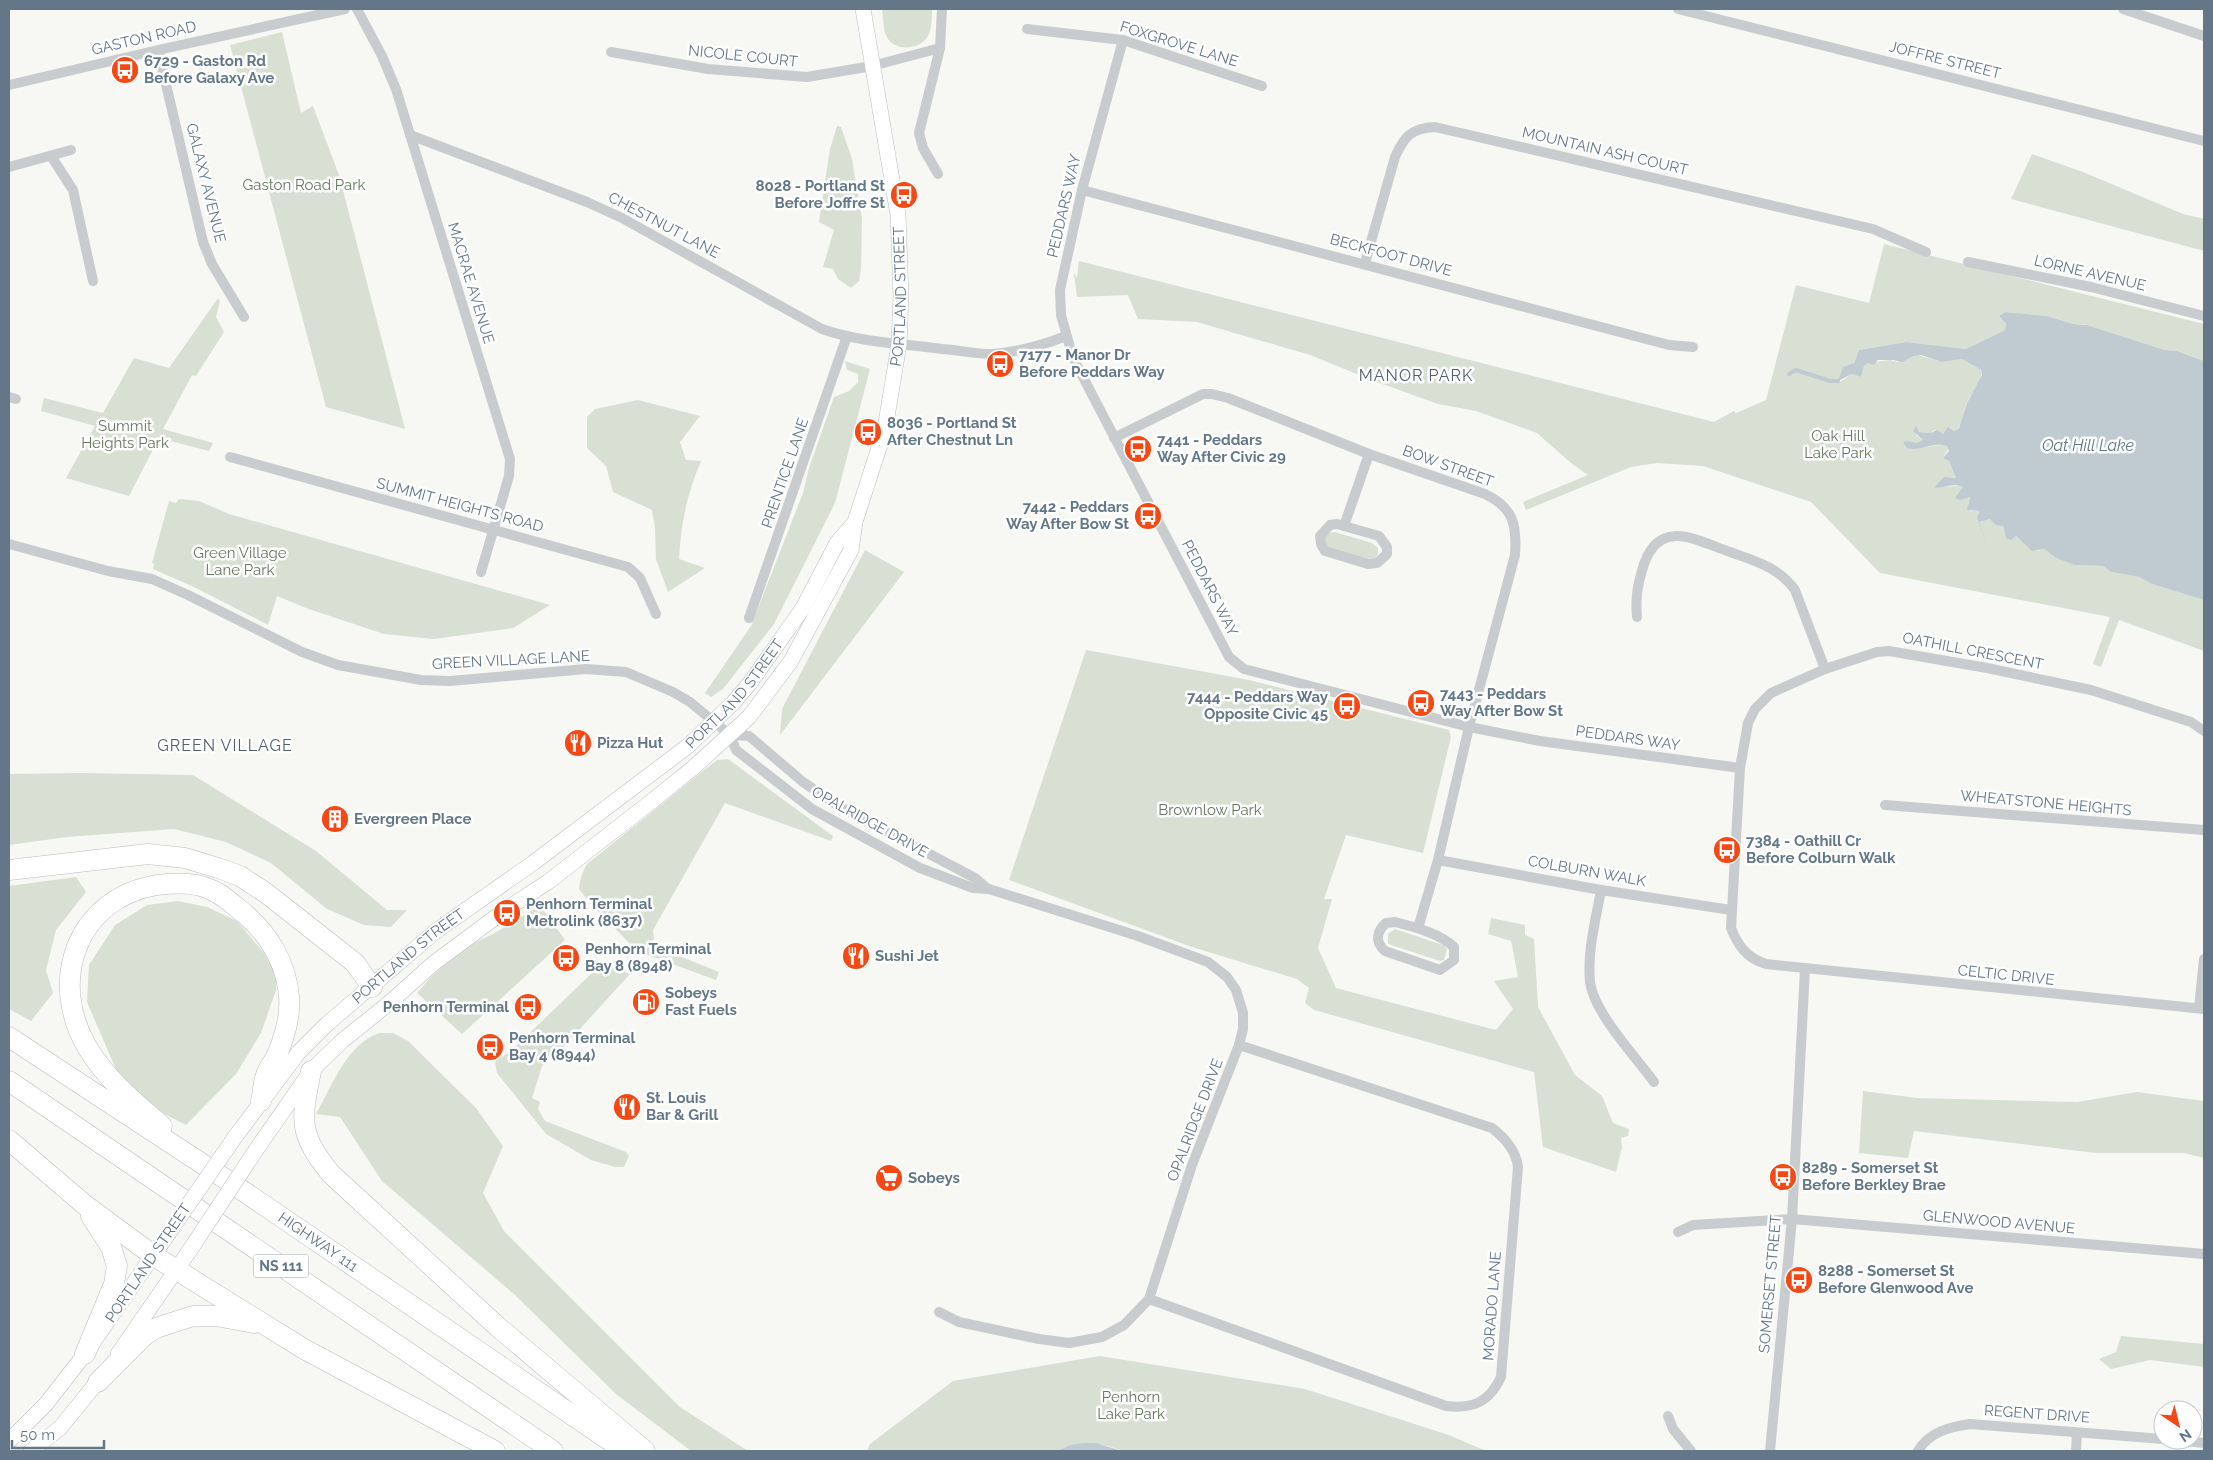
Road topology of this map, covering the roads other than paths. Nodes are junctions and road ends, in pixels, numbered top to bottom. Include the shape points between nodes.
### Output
1 (344, 9) edge
2 (357, 9) edge
3 (863, 9) edge
4 (942, 9) edge
5 (1678, 9) edge
6 (2123, 9) edge
7 (1027, 29) dead end
8 (2204, 36) edge
9 (1123, 40) junction
10 (940, 48) junction
11 (158, 50) junction
12 (611, 52) dead end
13 (872, 66) junction
14 (9, 85) edge
15 (1262, 86) dead end
16 (410, 135) junction
17 (2204, 141) edge
18 (71, 150) dead end
19 (51, 156) junction
20 (9, 166) edge
21 (938, 174) dead end
22 (1082, 190) junction
23 (1926, 252) dead end
24 (1968, 262) dead end
25 (1365, 264) junction
26 (93, 281) dead end
27 (2204, 316) edge
28 (244, 317) dead end
29 (847, 336) junction
30 (1066, 336) junction
31 (899, 344) junction
32 (1694, 348) dead end
33 (1114, 438) junction
34 (1369, 454) junction
35 (230, 457) dead end
36 (855, 522) junction
37 (1344, 526) junction
38 (493, 529) junction
39 (9, 544) edge
40 (481, 572) dead end
41 (656, 614) dead end
42 (1637, 616) dead end
43 (749, 618) dead end
44 (1825, 669) junction
45 (1469, 727) junction
46 (722, 729) junction
47 (2204, 731) edge
48 (1740, 768) junction
49 (1886, 805) dead end
50 (2204, 830) edge
51 (1438, 860) junction
52 (9, 870) edge
53 (989, 889) junction
54 (1601, 890) junction
55 (1731, 910) junction
56 (1418, 928) junction
57 (2204, 960) edge
58 (1805, 969) junction
59 (372, 986) junction
60 (388, 1004) junction
61 (2202, 1009) edge
62 (9, 1037) edge
63 (1239, 1045) junction
64 (311, 1071) junction
65 (9, 1081) edge
66 (1654, 1082) dead end
67 (261, 1101) junction
68 (9, 1140) edge
69 (227, 1180) junction
70 (85, 1205) junction
71 (1792, 1219) junction
72 (1678, 1232) dead end
73 (2204, 1254) edge
74 (154, 1256) junction
75 (176, 1270) junction
76 (1149, 1299) junction
77 (939, 1312) dead end
78 (268, 1326) junction
79 (85, 1354) junction
80 (98, 1382) junction
81 (1668, 1416) dead end
82 (2077, 1433) junction
83 (2153, 1438) edge
84 (9, 1441) edge
85 (31, 1451) edge
86 (495, 1451) edge
87 (553, 1451) edge
88 (625, 1451) edge
89 (645, 1451) edge
90 (1690, 1451) edge
91 (1770, 1451) edge
92 (1918, 1451) edge
93 (2076, 1451) edge

1 - 11 street, GASTON ROAD
2 - 16 street, MACRAE AVENUE via 396,89
3 - 13 main road, PORTLAND STREET
4 - 10 street
5 - 17 street, JOFFRE STREET
6 - 8 street
7 - 9 street, FOXGROVE LANE
9 - 15 street, FOXGROVE LANE
9 - 22 street, PEDDARS WAY
10 - 13 street
10 - 21 street via 919,133 923,148
11 - 14 street, GASTON ROAD
11 - 28 street, GALAXY AVENUE via 203,242
12 - 13 street, NICOLE COURT via 708,69 807,77
13 - 31 main road, PORTLAND STREET via 898,215
16 - 29 street, CHESTNUT LANE via 622,218 822,329
16 - 38 street, MACRAE AVENUE via 510,459 509,476
18 - 19 street
19 - 20 street
19 - 26 street via 73,190
22 - 25 street, BECKFOOT DRIVE
22 - 30 street, PEDDARS WAY via 1060,290
23 - 25 street, MOUNTAIN ASH COURT via 1873,230 1424,127 1412,132 1402,142 1395,157
24 - 27 street, LORNE AVENUE via 2091,287
25 - 32 street, BECKFOOT DRIVE via 1669,345
29 - 31 street, CHESTNUT LANE
29 - 43 street, PRENTICE LANE
30 - 31 street, CHESTNUT LANE via 1020,351 990,354
30 - 33 street, PEDDARS WAY via 1073,358
31 - 36 main road, PORTLAND STREET via 885,428
33 - 34 street, BOW STREET via 1202,394 1212,394
33 - 45 street, PEDDARS WAY via 1229,657 1244,669
34 - 37 street
34 - 45 street, BOW STREET via 1497,499 1506,508 1516,528 1515,556
35 - 38 street, SUMMIT HEIGHTS ROAD
36 - 46 main road, PORTLAND STREET via 837,543 803,608 736,700
36 - 46 main road, PORTLAND STREET via 851,550 791,661 749,717
37 - 37 street via 1330,525 1324,529 1320,536 1325,551 1368,564 1377,563 1387,554 1388,547 1379,536
38 - 40 street, MACRAE AVENUE
38 - 41 street, SUMMIT HEIGHTS ROAD via 628,567 640,578
39 - 46 street, GREEN VILLAGE LANE via 108,571 152,579 302,652 338,665 421,680 450,681 586,669 626,672 690,702
42 - 44 street via 1635,598 1638,584 1649,551 1656,542 1678,536 1698,541 1769,566 1788,580 1795,590
44 - 47 street, OATHILL CRESCENT via 1877,652 1897,652 2091,690 2191,722
44 - 48 street, OATHILL CRESCENT via 1763,699 1748,723
45 - 48 street, PEDDARS WAY via 1540,741
45 - 51 street, BOW STREET
46 - 53 street, OPALRIDGE DRIVE via 749,736 803,782 840,807 975,878
46 - 53 street, OPALRIDGE DRIVE via 736,750 812,809 920,868 973,888
46 - 59 main road, PORTLAND STREET via 688,746 436,931
46 - 60 main road, PORTLAND STREET via 652,801 548,882 434,962
48 - 55 street, OATHILL CRESCENT
49 - 50 street, WHEATSTONE HEIGHTS
51 - 54 street, COLBURN WALK
51 - 56 street, BOW STREET
52 - 59 highway via 148,854 185,858 218,868 240,876 266,893 355,963
53 - 63 street, OPALRIDGE DRIVE via 1138,936 1208,962 1227,977 1239,998 1243,1021
54 - 55 street, COLBURN WALK
54 - 66 street via 1591,944 1590,982 1599,1008
55 - 58 street, OATHILL CRESCENT via 1731,928 1736,941 1754,960
56 - 56 street via 1386,923 1377,939 1379,945 1385,951 1440,970 1454,960 1454,947
57 - 61 street
58 - 61 street, CELTIC DRIVE
58 - 71 street, SOMERSET STREET
59 - 60 main road
59 - 67 main road, PORTLAND STREET via 299,1052
60 - 64 main road, PORTLAND STREET
62 - 69 highway, HIGHWAY 111 / NS 111
63 - 76 street, OPALRIDGE DRIVE via 1193,1162
63 - 76 street, MORADO LANE via 1492,1128 1508,1143 1518,1167 1501,1377 1494,1391 1472,1407 1446,1406
64 - 75 main road, PORTLAND STREET, bridge
64 - 89 highway via 304,1106 305,1128 316,1156 331,1174 498,1327
65 - 87 highway, NS 111
67 - 69 highway via 266,1075 277,1054 288,1015 289,998 282,964 272,945 251,919 209,888 169,884 146,887 118,898 92,919 78,944 70,971 70,1007 87,1047 115,1085
67 - 74 main road, PORTLAND STREET, bridge
68 - 70 highway
69 - 88 highway, HIGHWAY 111 / NS 111
70 - 74 highway
70 - 79 highway via 111,1247 117,1266 114,1284
71 - 72 street, GLENWOOD AVENUE via 1692,1225
71 - 73 street, GLENWOOD AVENUE
71 - 91 street, SOMERSET STREET
74 - 75 highway
74 - 79 main road, PORTLAND STREET
75 - 78 highway
75 - 80 main road, PORTLAND STREET
76 - 77 street, OPALRIDGE DRIVE via 1124,1325 1102,1337 1068,1343 959,1322
78 - 80 highway via 216,1316 193,1316 156,1328
78 - 86 highway via 304,1349
79 - 84 main road, PORTLAND STREET via 46,1404
80 - 85 main road, PORTLAND STREET via 60,1428
81 - 90 street via 1673,1429
82 - 83 street, REGENT DRIVE
82 - 92 street, REGENT DRIVE via 1970,1424 1944,1429 1923,1443
82 - 93 street

